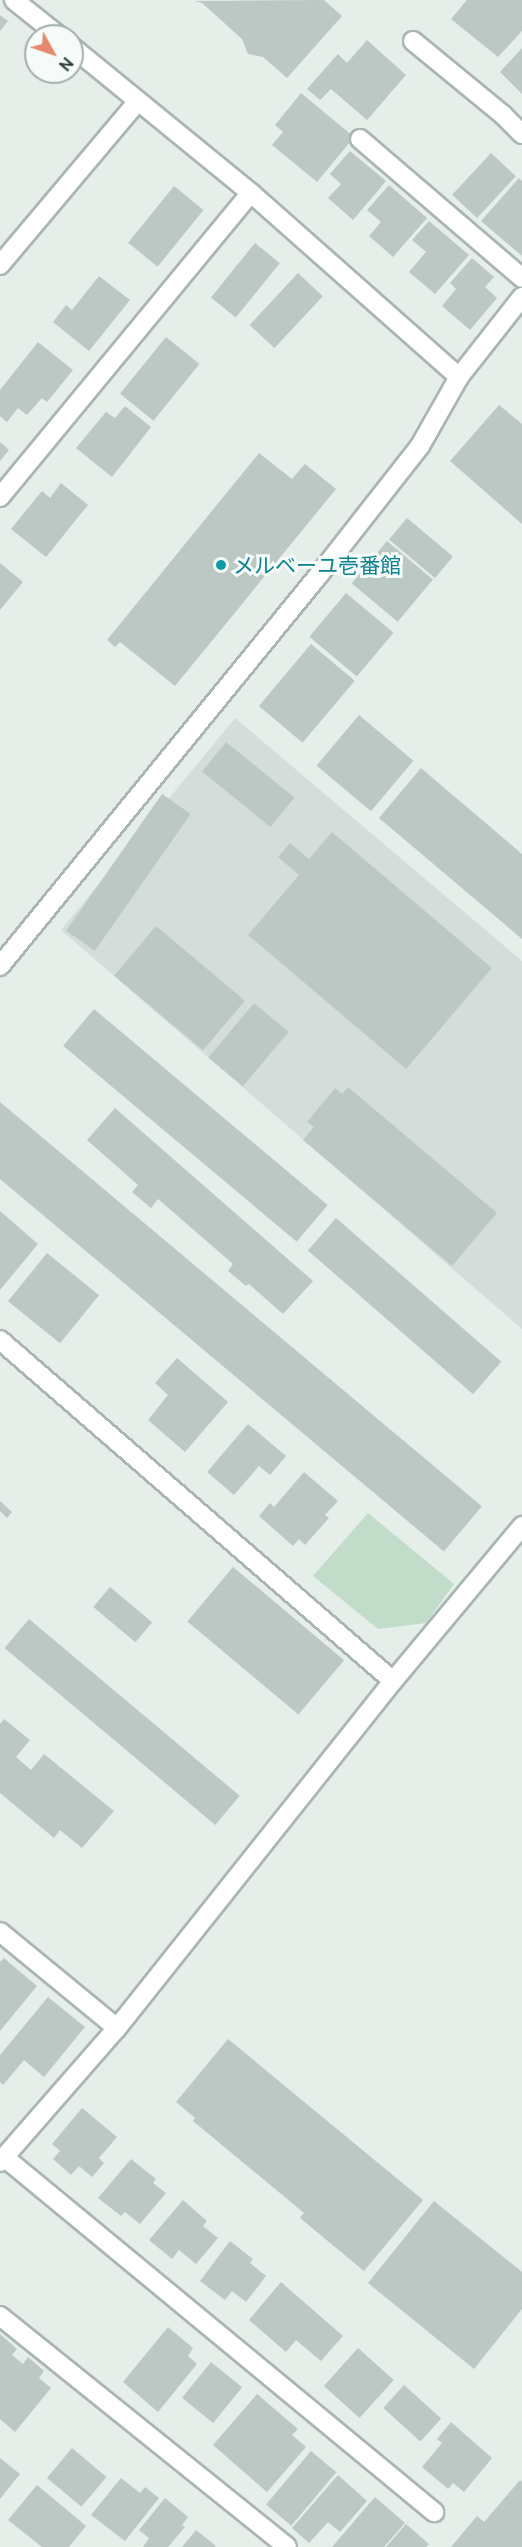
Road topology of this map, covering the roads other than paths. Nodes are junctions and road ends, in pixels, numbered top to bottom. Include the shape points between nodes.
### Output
1 (14, 0) edge
2 (43, 24) edge
3 (413, 41) dead end
4 (84, 57) edge
5 (138, 101) junction
6 (522, 134) edge
7 (360, 139) dead end
8 (251, 193) junction
9 (0, 265) edge
10 (522, 278) edge
11 (522, 297) edge
12 (459, 377) junction
13 (0, 497) edge
14 (0, 966) edge
15 (0, 1340) edge
16 (522, 1527) edge
17 (393, 1682) junction
18 (0, 1932) edge
19 (117, 2028) junction
20 (2, 2160) edge
21 (0, 2316) edge
22 (434, 2512) dead end
23 (287, 2547) edge

1 - 2 street
3 - 6 street
4 - 5 street
5 - 8 street
5 - 9 street
7 - 10 street
8 - 12 street
8 - 13 street
11 - 12 street
12 - 14 street via 406,464
15 - 17 street
16 - 17 street
17 - 19 street
18 - 19 street
19 - 20 street
20 - 22 street
21 - 23 street

